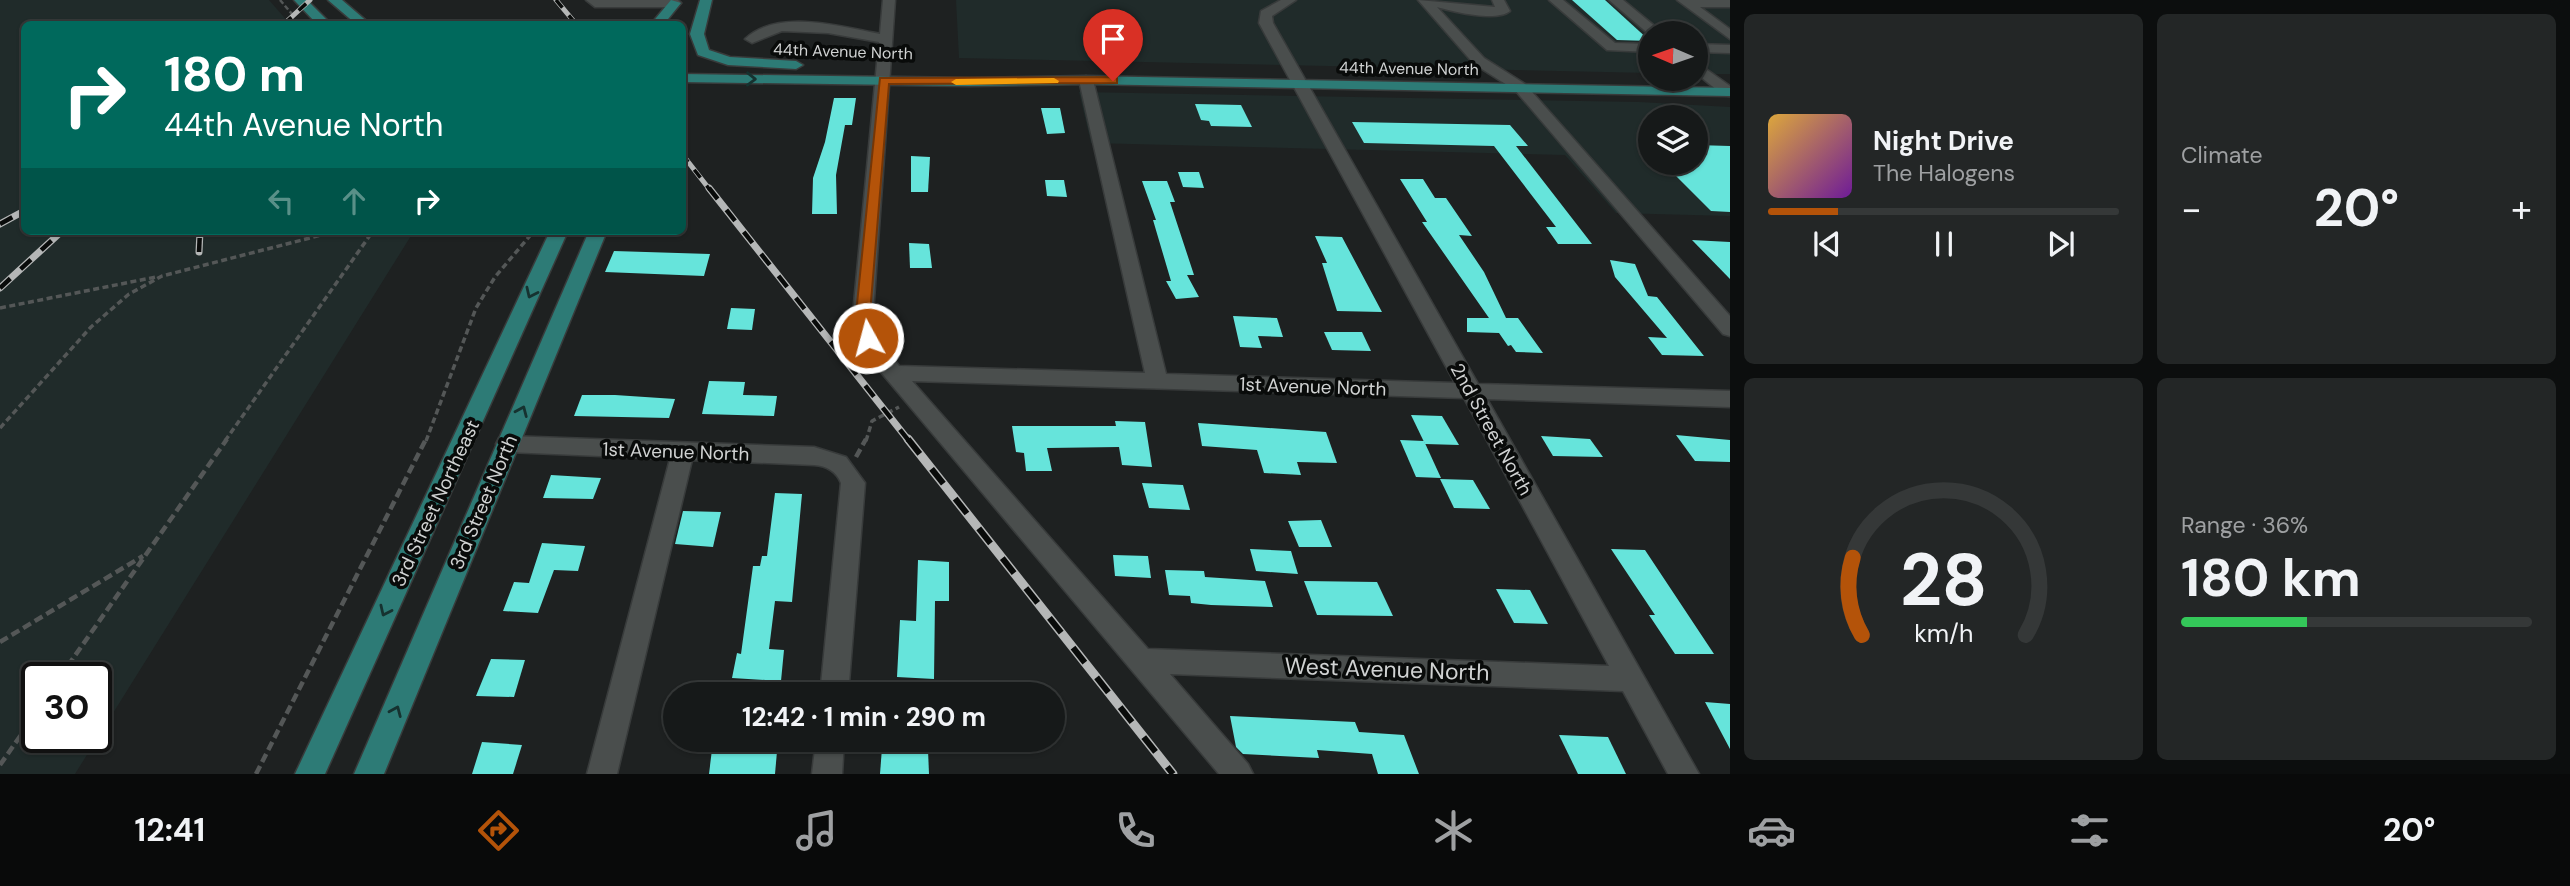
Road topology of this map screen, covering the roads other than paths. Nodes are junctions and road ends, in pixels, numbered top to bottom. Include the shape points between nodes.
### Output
1 (300, 0) edge
2 (334, 0) edge
3 (592, 0) edge
4 (705, 0) edge
5 (889, 0) edge
6 (1288, 0) edge
7 (1425, 0) edge
8 (1498, 0) edge
9 (1555, 0) edge
10 (1615, 0) edge
11 (655, 1) edge
12 (676, 1) edge
13 (1685, 1) edge
14 (1730, 3) edge
15 (321, 21) edge
16 (359, 21) edge
17 (659, 21) edge
18 (665, 21) edge
19 (1641, 21) edge
20 (1730, 35) edge
21 (686, 36) edge
22 (752, 39) dead end
23 (887, 39) junction
24 (1638, 48) edge
25 (1708, 48) edge
26 (1730, 49) edge
27 (1479, 61) junction
28 (686, 65) edge
29 (840, 68) junction
30 (885, 75) junction
31 (1708, 75) edge
32 (686, 78) edge
33 (1086, 80) junction
34 (1301, 84) junction
35 (1467, 86) junction
36 (1520, 87) junction
37 (1729, 92) edge
38 (557, 235) edge
39 (596, 235) edge
40 (1730, 329) edge
41 (895, 373) junction
42 (1157, 382) junction
43 (1470, 392) junction
44 (1730, 399) edge
45 (507, 444) junction
46 (684, 451) junction
47 (1141, 661) junction
48 (1633, 679) junction
49 (835, 682) edge
50 (829, 752) edge
51 (310, 774) edge
52 (369, 774) edge
53 (602, 774) edge
54 (827, 774) edge
55 (1238, 774) edge
56 (1684, 774) edge

1 - 15 main road
2 - 16 main road
3 - 11 street
4 - 21 main road
4 - 29 main road via 698,41 708,55 728,61
5 - 23 street
6 - 34 street, 2nd Street North via 1265,20
7 - 8 street via 1461,10 1504,11
7 - 27 street
9 - 24 street via 1612,47
10 - 19 street
11 - 12 street
12 - 17 main road
12 - 18 main road
13 - 14 street
13 - 20 street
22 - 23 street via 780,27
23 - 30 street
25 - 26 street
27 - 35 street via 1479,77
27 - 36 street
28 - 29 main road, 44th Avenue North
29 - 30 main road, 44th Avenue North
32 -> 30 main road, 44th Avenue North
30 - 33 main road, 44th Avenue North
30 - 41 street via 863,314 868,338
31 - 37 street
33 - 34 main road, 44th Avenue North
33 - 42 street
34 - 35 main road, 44th Avenue North
34 - 43 street, 2nd Street North
35 - 36 main road, 44th Avenue North
36 - 37 main road, 44th Avenue North
36 - 40 street
38 -> 51 main road, 3rd Street Northeast
45 -> 39 main road, 3rd Street North
41 - 42 street, 1st Avenue North
41 - 47 street
42 - 43 street, 1st Avenue North
43 - 44 street, 1st Avenue North
43 - 48 street, 2nd Street North
45 - 46 street, 1st Avenue North
52 -> 45 main road, 3rd Street North
46 - 49 street, 1st Avenue North via 848,461 853,484
46 - 53 street
47 - 48 street, West Avenue North
47 - 55 street
48 - 56 street, 2nd Street North
50 - 54 street

